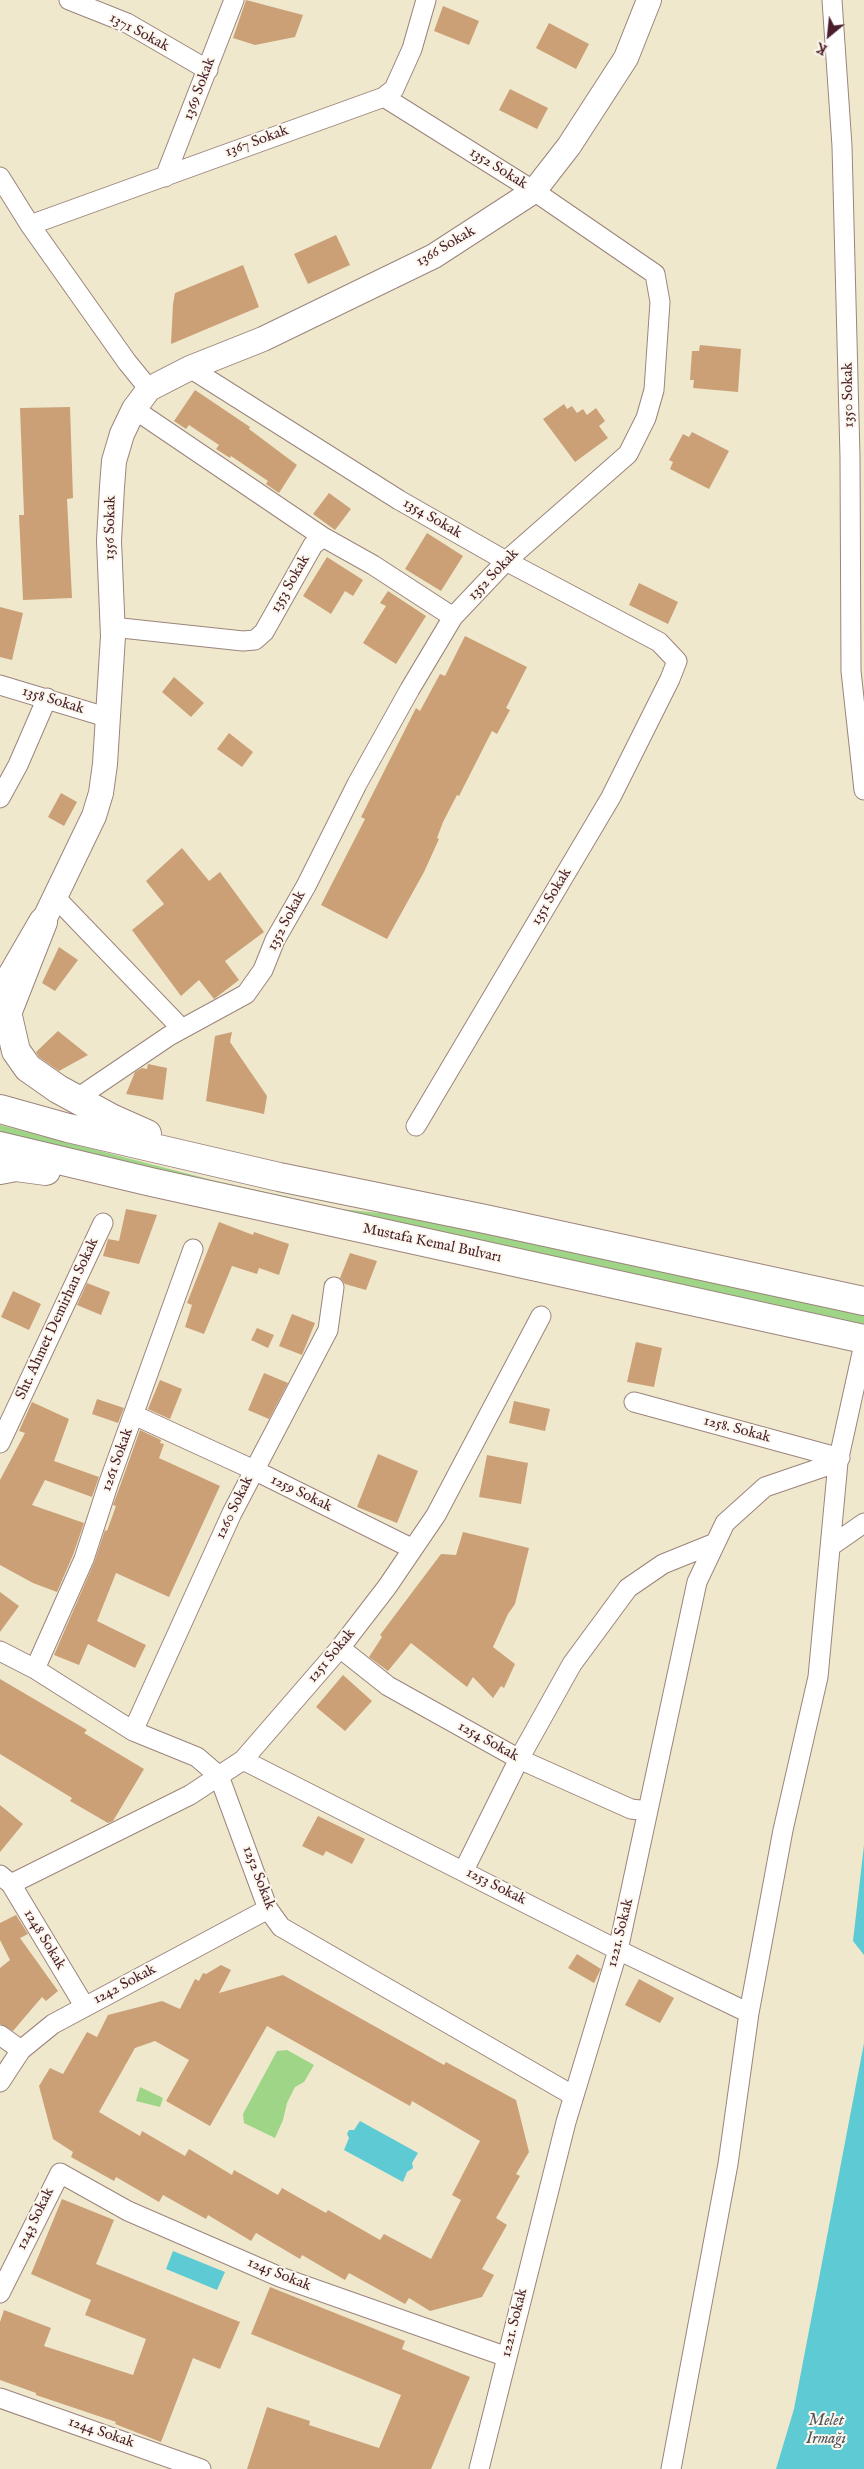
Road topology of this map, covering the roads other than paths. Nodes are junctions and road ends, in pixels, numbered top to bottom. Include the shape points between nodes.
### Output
1 (69, 0) edge
2 (234, 0) edge
3 (426, 0) edge
4 (649, 0) edge
5 (832, 0) edge
6 (208, 70) junction
7 (384, 97) junction
8 (0, 177) edge
9 (165, 177) junction
10 (534, 191) junction
11 (30, 225) junction
12 (190, 368) junction
13 (149, 389) junction
14 (134, 409) junction
15 (323, 537) junction
16 (506, 561) junction
17 (454, 617) junction
18 (112, 627) junction
19 (677, 661) joint
20 (0, 685) edge
21 (47, 698) junction
22 (106, 717) junction
23 (864, 790) edge
24 (0, 798) edge
25 (55, 897) junction
26 (43, 922) junction
27 (4, 1000) edge
28 (182, 1029) junction
29 (76, 1100) junction
30 (0, 1109) edge
31 (416, 1126) dead end
32 (0, 1146) edge
33 (206, 1160) junction
34 (0, 1170) edge
35 (151, 1182) junction
36 (103, 1223) dead end
37 (193, 1249) dead end
38 (334, 1287) dead end
39 (864, 1301) edge
40 (541, 1316) dead end
41 (864, 1339) edge
42 (864, 1344) edge
43 (634, 1402) dead end
44 (134, 1415) junction
45 (0, 1443) edge
46 (839, 1460) junction
47 (254, 1470) junction
48 (864, 1523) edge
49 (715, 1543) junction
50 (831, 1546) junction
51 (413, 1549) junction
52 (340, 1648) junction
53 (0, 1651) edge
54 (35, 1669) junction
55 (133, 1731) junction
56 (519, 1759) junction
57 (242, 1760) junction
58 (219, 1776) junction
59 (648, 1811) junction
60 (464, 1870) junction
61 (5, 1880) edge
62 (268, 1909) junction
63 (618, 1950) junction
64 (85, 2007) junction
65 (748, 2014) junction
66 (0, 2034) edge
67 (21, 2050) junction
68 (0, 2082) edge
69 (574, 2096) junction
70 (60, 2173) joint
71 (0, 2293) edge
72 (507, 2357) junction
73 (0, 2398) edge
74 (201, 2469) edge
75 (479, 2469) edge
76 (671, 2469) edge

1 - 6 street, 1371 Sokak via 127,23
2 - 6 street, 1369 Sokak
3 - 7 street via 412,49 394,89
4 - 10 street, 1366 Sokak via 626,58 569,146
5 - 23 street, 1350 Sokak via 842,146 850,457 851,671
6 - 9 street, 1369 Sokak
7 - 9 street, 1367 Sokak
7 - 10 street, 1352 Sokak
8 - 11 street
9 - 11 street, 1367 Sokak
10 - 12 street, 1366 Sokak via 434,256 263,339
10 - 16 street, 1352 Sokak via 655,274 660,302 654,390 646,418 628,454
11 - 13 street
12 - 13 street, 1366 Sokak
12 - 16 street, 1354 Sokak via 399,500
13 - 14 street, 1356 Sokak
14 - 15 street
14 - 18 street, 1356 Sokak via 114,461 110,541
15 - 17 street
15 - 18 street, 1353 Sokak via 313,546 264,632 255,640
16 - 17 street, 1352 Sokak
16 - 19 street, 1354 Sokak via 659,642
17 - 28 street, 1352 Sokak via 357,784 275,940 264,970 246,994
18 - 22 street, 1356 Sokak
19 - 31 street, 1351 Sokak via 612,797
20 - 21 street, 1358 Sokak
21 - 22 street, 1358 Sokak
21 - 24 street
22 - 25 street, 1356 Sokak via 101,793 94,816
25 - 26 street, 1356 Sokak
25 - 28 street
26 - 27 highway
26 - 27 highway
27 - 29 highway via 16,1051 28,1068
28 - 29 street, 1352 Sokak
29 - 33 highway
30 - 33 highway
32 - 35 highway, Mustafa Kemal Bulvarı
33 - 39 highway
34 - 35 highway via 16,1167
35 - 41 highway, Mustafa Kemal Bulvarı
36 - 45 street, Sht. Ahmet Demirhan Sokak
37 - 44 street, 1261 Sokak
38 - 47 street, 1260 Sokak via 328,1330
40 - 51 street, 1251 Sokak via 436,1515
42 - 46 street
43 - 46 street, 1258. Sokak
44 - 47 street, 1259 Sokak
44 - 54 street, 1261 Sokak via 84,1559
46 - 49 street, 1221. Sokak via 765,1487 725,1523
46 - 50 street
47 - 51 street, 1259 Sokak
47 - 55 street, 1260 Sokak
48 - 50 street
49 - 56 street via 663,1564 628,1588 572,1664
49 - 59 street, 1221. Sokak via 697,1582
50 - 65 street via 818,1677 783,1830
51 - 52 street, 1251 Sokak
52 - 56 street, 1254 Sokak via 388,1686
52 - 57 street, 1251 Sokak
53 - 54 street, 1252 Sokak
54 - 55 street, 1252 Sokak
55 - 58 street, 1252 Sokak via 197,1757
56 - 59 street, 1254 Sokak via 631,1809
56 - 60 street
57 - 58 street, 1251 Sokak
57 - 60 street, 1253 Sokak
58 - 61 street, 1251 Sokak via 190,1795
58 - 62 street, 1252 Sokak
59 - 63 street, 1221. Sokak
60 - 63 street, 1253 Sokak
61 - 64 street, 1248 Sokak
62 - 64 street, 1242 Sokak
62 - 69 street, 1252 Sokak via 281,1927
63 - 65 street, 1253 Sokak
63 - 69 street, 1221. Sokak
64 - 67 street, 1242 Sokak via 53,2024
65 - 76 street via 728,2164
66 - 67 street
67 - 68 street, 1242 Sokak
69 - 72 street, 1221. Sokak
70 - 71 street, 1243 Sokak
70 - 72 street, 1245 Sokak via 128,2211 280,2277
72 - 75 street, 1221. Sokak
73 - 74 street, 1244 Sokak

